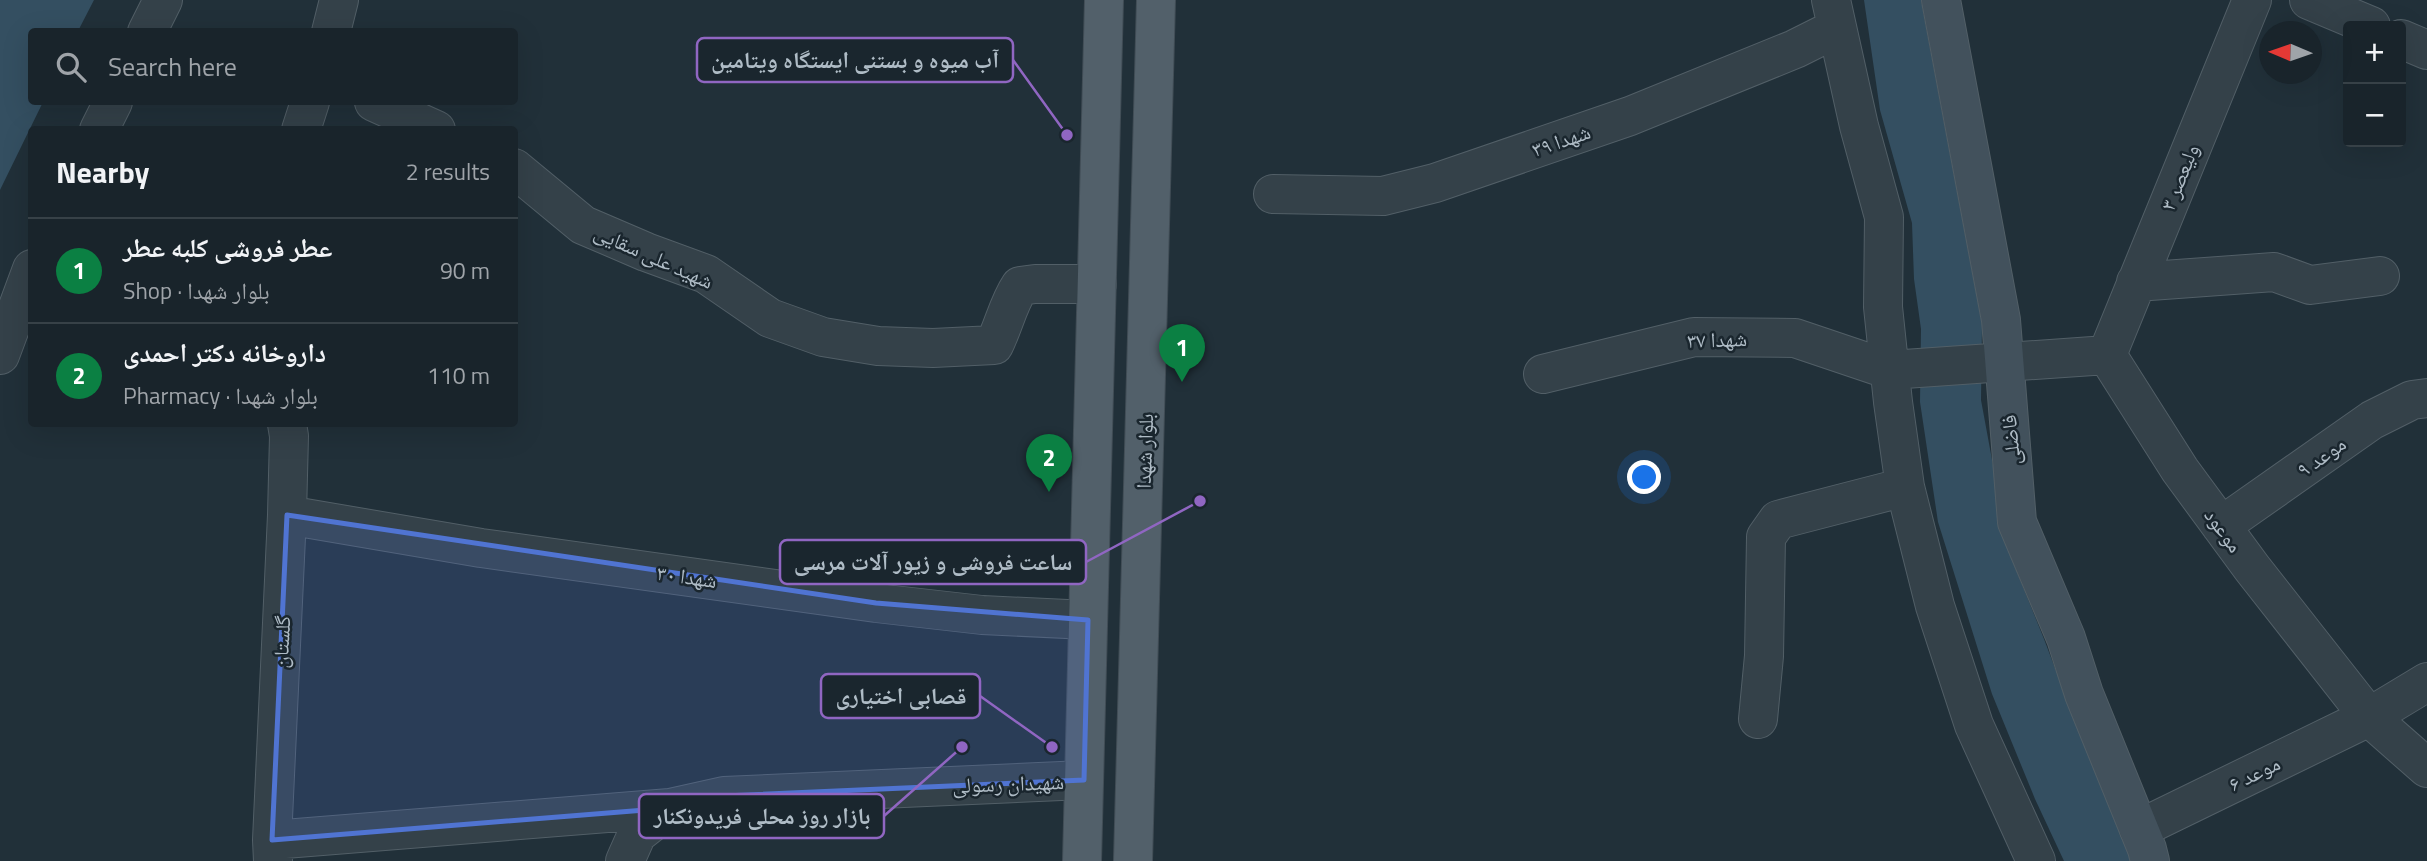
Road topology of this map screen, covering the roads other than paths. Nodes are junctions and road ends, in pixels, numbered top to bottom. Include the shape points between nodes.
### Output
1 (163, 0) edge
2 (339, 0) edge
3 (1104, 0) edge
4 (1156, 0) edge
5 (1941, 0) edge
6 (2252, 0) edge
7 (2309, 0) edge
8 (1834, 14) edge
9 (2359, 21) edge
10 (149, 28) edge
11 (332, 28) edge
12 (2406, 41) edge
13 (2427, 50) edge
14 (112, 105) edge
15 (309, 105) edge
16 (381, 105) edge
17 (1102, 113) junction
18 (1153, 114) junction
19 (101, 126) edge
20 (302, 126) edge
21 (427, 126) edge
22 (518, 171) edge
23 (1273, 194) dead end
24 (2380, 276) dead end
25 (28, 279) edge
26 (2136, 282) junction
27 (1097, 284) junction
28 (0, 355) edge
29 (2107, 355) junction
30 (2004, 362) junction
31 (1890, 370) junction
32 (1543, 374) dead end
33 (2427, 398) edge
34 (288, 427) edge
35 (1905, 487) junction
36 (287, 515) junction
37 (2221, 526) junction
38 (1088, 620) junction
39 (2427, 682) edge
40 (2369, 718) junction
41 (1758, 719) dead end
42 (2427, 768) edge
43 (1084, 780) junction
44 (670, 807) junction
45 (2144, 845) edge
46 (273, 850) edge
47 (625, 861) edge
48 (1082, 861) edge
49 (1133, 861) edge
50 (2036, 861) edge

1 - 10 street
2 - 11 street
3 - 17 main road
4 - 18 main road, بلوار شهدا
5 - 30 main road, فاضلی via 2001,320
6 - 26 street, ولیعصر ۳
7 - 9 street
8 - 23 street, شهدا ۳۹ via 1795,49 1654,107 1435,183 1383,195
8 - 31 street via 1884,217 1883,307
12 - 13 street
14 - 19 street
15 - 20 street
16 - 21 street
17 - 18 main road
17 - 27 main road
18 - 49 main road, بلوار شهدا
22 - 27 street, شهید علی سقایی via 583,225 706,274 770,318 823,337 878,346 994,345 1009,302 1020,286
24 - 26 street via 2310,285 2274,272
25 - 28 street
26 - 29 street, ولیعصر ۳
27 - 38 main road
29 - 30 street
29 - 37 street, موعود
30 - 31 street
30 - 45 main road, فاضلی via 2017,522
31 - 32 street, شهدا ۳۷ via 1795,338 1694,337
31 - 35 street
33 - 37 street, موعد ۹ via 2412,400 2372,420
34 - 36 street, گلستان
35 - 41 street via 1778,520 1766,537
35 - 50 street via 1935,606 1974,724
36 - 38 street, شهدا ۳۰ via 481,548 876,603
36 - 46 street, گلستان
37 - 40 street, موعود
38 - 43 main road
39 - 40 street, موعد ۶
40 - 42 street, موعود
40 - 45 street, موعد ۶
43 - 44 street, شهیدان رسولی via 724,796
43 - 48 main road
44 - 46 street
44 - 47 street, شهیدان رسولی via 637,834

